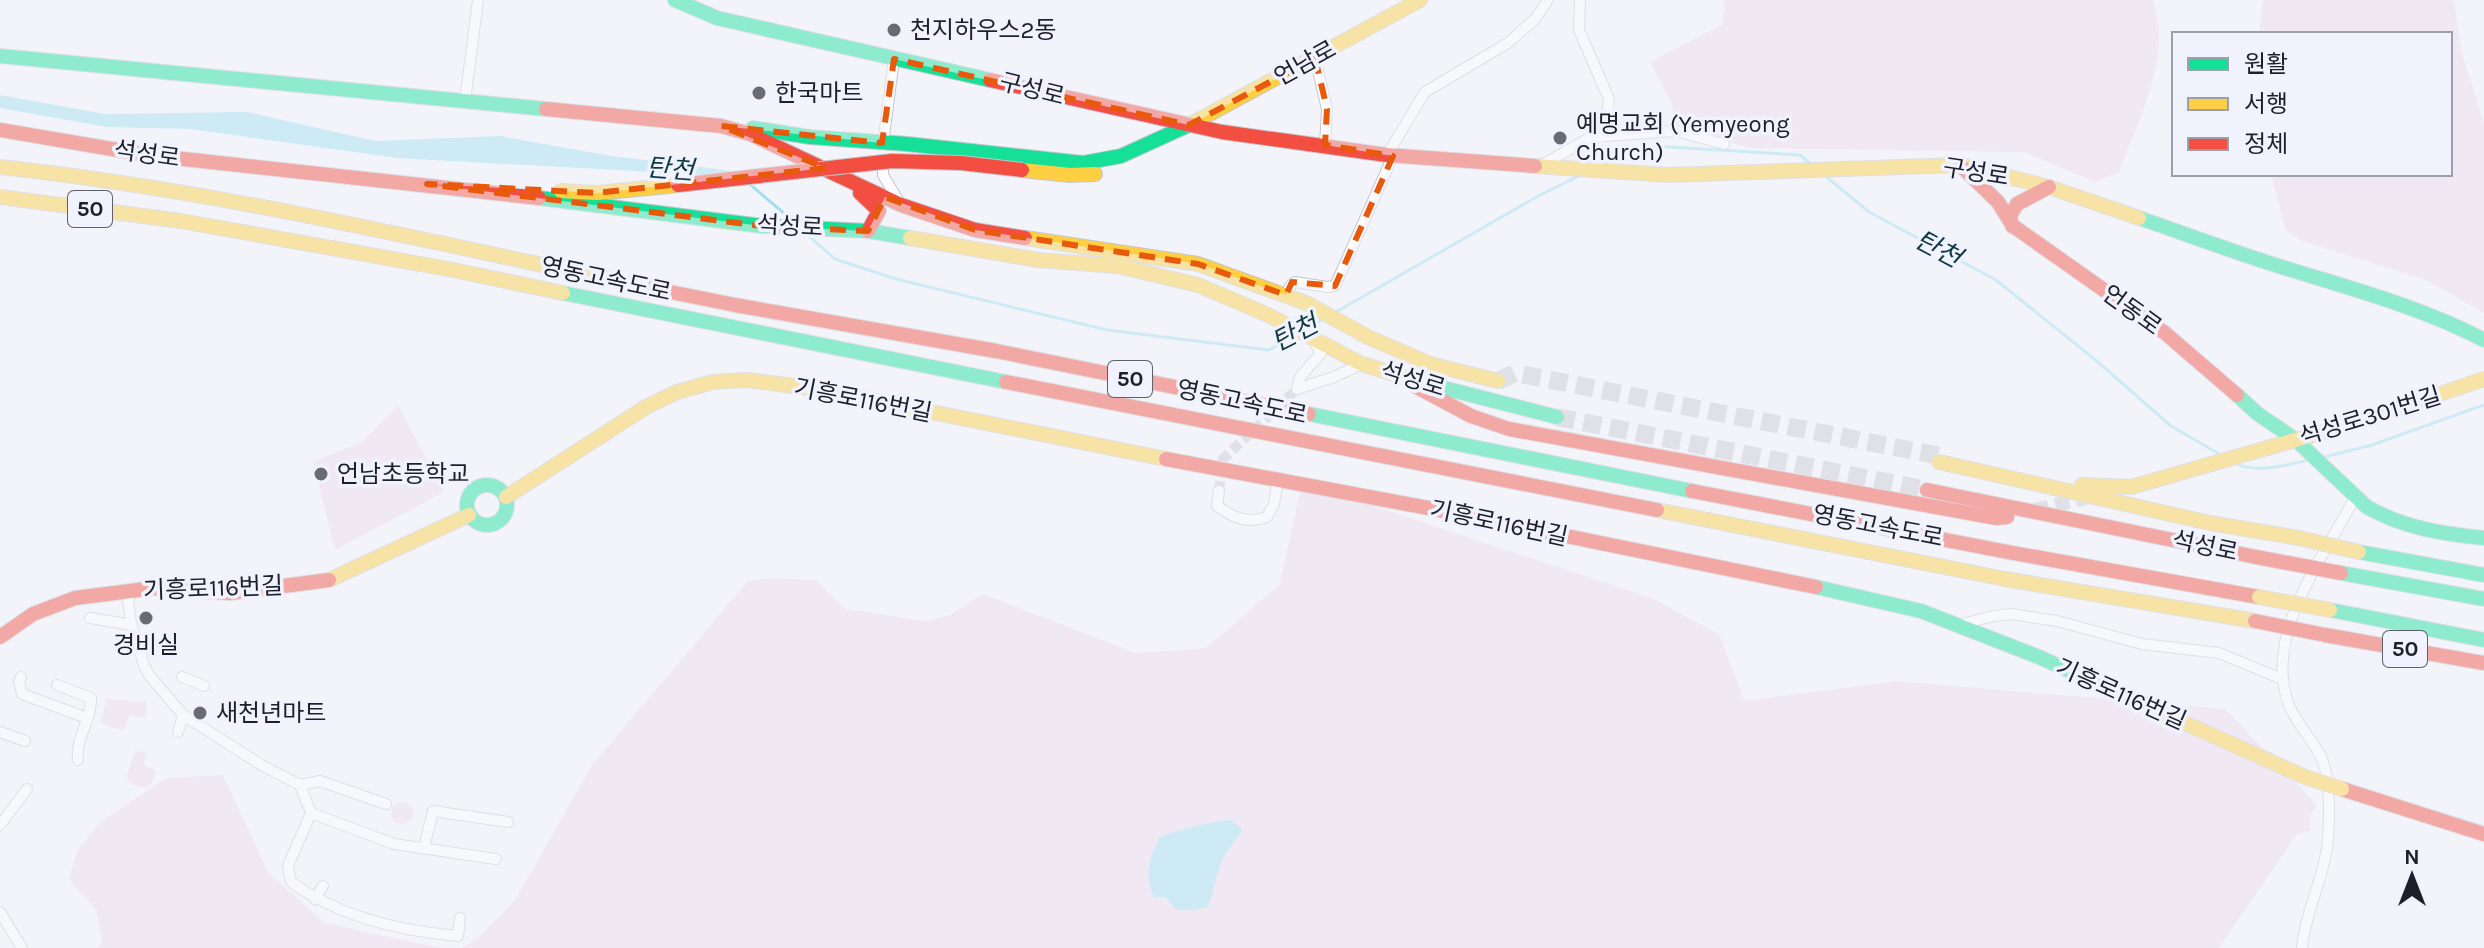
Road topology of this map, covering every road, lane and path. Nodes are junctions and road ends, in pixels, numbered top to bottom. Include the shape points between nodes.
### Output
1 (478, 0) edge
2 (675, 0) edge
3 (1420, 0) edge
4 (1548, 0) edge
5 (1580, 0) edge
6 (0, 56) edge
7 (1315, 58) junction
8 (894, 59) junction
9 (465, 101) junction
10 (1189, 125) junction
11 (721, 126) junction
12 (0, 130) edge
13 (1604, 136) junction
14 (883, 143) junction
15 (1724, 144) dead end
16 (1325, 145) junction
17 (1390, 155) junction
18 (1960, 165) junction
19 (0, 167) edge
20 (1538, 167) junction
21 (839, 175) junction
22 (427, 184) junction
23 (2049, 187) junction
24 (0, 197) edge
25 (901, 205) junction
26 (2013, 226) junction
27 (868, 231) junction
28 (1286, 295) junction
29 (2484, 340) edge
30 (1316, 345) dead end
31 (1355, 360) junction
32 (1397, 376) junction
33 (2484, 379) edge
34 (1498, 381) tunnel mouth
35 (1557, 417) tunnel mouth
36 (2296, 440) junction
37 (1939, 459) joint
38 (1278, 480) junction
39 (1927, 490) tunnel mouth
40 (1219, 491) dead end
41 (506, 497) junction
42 (2355, 497) junction
43 (469, 515) junction
44 (2007, 517) dead end
45 (2484, 538) edge
46 (2484, 575) edge
47 (127, 591) junction
48 (2484, 599) edge
49 (2011, 614) junction
50 (90, 618) dead end
51 (132, 625) junction
52 (1957, 625) junction
53 (0, 637) edge
54 (2484, 640) edge
55 (2003, 643) junction
56 (2484, 663) edge
57 (21, 677) dead end
58 (182, 677) dead end
59 (2282, 679) junction
60 (57, 685) dead end
61 (204, 686) dead end
62 (183, 715) junction
63 (87, 718) junction
64 (0, 732) edge
65 (178, 732) dead end
66 (25, 741) dead end
67 (78, 760) dead end
68 (300, 785) junction
69 (27, 789) dead end
70 (386, 804) dead end
71 (311, 813) junction
72 (508, 822) dead end
73 (0, 825) edge
74 (2484, 834) edge
75 (424, 848) junction
76 (496, 859) dead end
77 (323, 886) dead end
78 (315, 899) junction
79 (0, 912) edge
80 (460, 918) dead end
81 (21, 948) edge
82 (2302, 948) edge

1 - 9 street
2 - 8 main road, 구성로 via 717,18
3 - 7 main road, 언남로
4 - 17 street via 1508,43 1425,92
5 - 13 street via 1579,30 1609,99
6 - 9 main road
7 - 10 main road, 언남로
7 - 16 street via 1327,109
8 - 10 main road, 구성로
8 - 14 street
9 - 11 main road
10 - 14 main road via 1121,156 1083,163
10 - 16 main road, 구성로
10 - 22 main road, bridge via 1143,158 1109,172 1070,175 892,161 597,193 480,181
11 - 14 main road
11 - 21 main road
12 - 22 main road, 석성로 via 147,155
13 - 15 street via 1676,131
13 - 20 street via 1586,140
14 - 25 street via 883,175
16 - 17 main road, 구성로
17 - 20 main road, 구성로
17 - 28 street via 1335,286 1295,282
18 - 20 main road, 구성로 via 1668,175
18 - 23 main road, 구성로
18 - 26 main road, 언동로 via 1998,202
19 - 54 main road, 영동고속도로 / 50, bridge via 257,206 735,305
21 - 25 main road
21 - 27 main road via 879,211
22 - 27 main road, 석성로 via 762,226
23 - 26 main road via 2017,204 2010,216
23 - 29 main road, 구성로 via 2397,302
24 - 56 main road, 영동고속도로 / 50, bridge via 181,221 448,269 2005,579
25 - 28 main road via 975,230 1198,264
26 - 36 main road, 언동로 via 2165,333
27 - 31 main road, 석성로 via 1038,260 1118,266 1198,285
28 - 34 main road via 1430,364
30 - 31 street via 1321,353 1300,377 1297,389 1334,377
31 - 32 main road, 석성로
32 - 35 main road, 석성로
32 - 44 main road via 1471,416 1509,429
33 - 36 main road, 석성로301번길
36 - 37 main road, 석성로301번길 via 2131,487 2090,486
36 - 42 main road, 언동로
37 - 46 main road, 석성로, bridge via 2210,523
38 - 40 street via 1267,517 1255,521 1217,506
38 - 41 main road, 기흥로116번길 via 817,389 747,380 713,382 646,407
38 - 52 main road, 기흥로116번길 via 1836,591
39 - 48 main road, 석성로, bridge
41 - 43 main road via 506,511 498,522 485,526
41 - 43 main road via 496,487 476,487 468,497
42 - 45 main road via 2400,524
42 - 59 street via 2301,596 2286,639
43 - 47 main road, 기흥로116번길 via 322,583 230,593
47 - 51 street
47 - 53 main road, 기흥로116번길 via 75,598 33,614
49 - 52 street
49 - 55 street via 1993,624
49 - 59 street via 2142,644 2219,653
50 - 51 street
51 - 62 street via 149,675
52 - 55 main road, 기흥로116번길
55 - 74 main road, 기흥로116번길, bridge via 2305,777
57 - 63 street via 22,694
58 - 61 street
59 - 82 street via 2295,717 2320,755 2327,786 2327,851
60 - 63 street via 91,698
62 - 65 street
62 - 68 street
63 - 67 street via 76,748
64 - 66 street
68 - 70 street via 320,781
68 - 71 street
69 - 73 street
71 - 75 street via 394,844
71 - 78 street via 288,866 291,882
72 - 75 street via 433,811
75 - 76 street
77 - 78 street
78 - 80 street via 399,928 438,934 458,936
79 - 81 street

